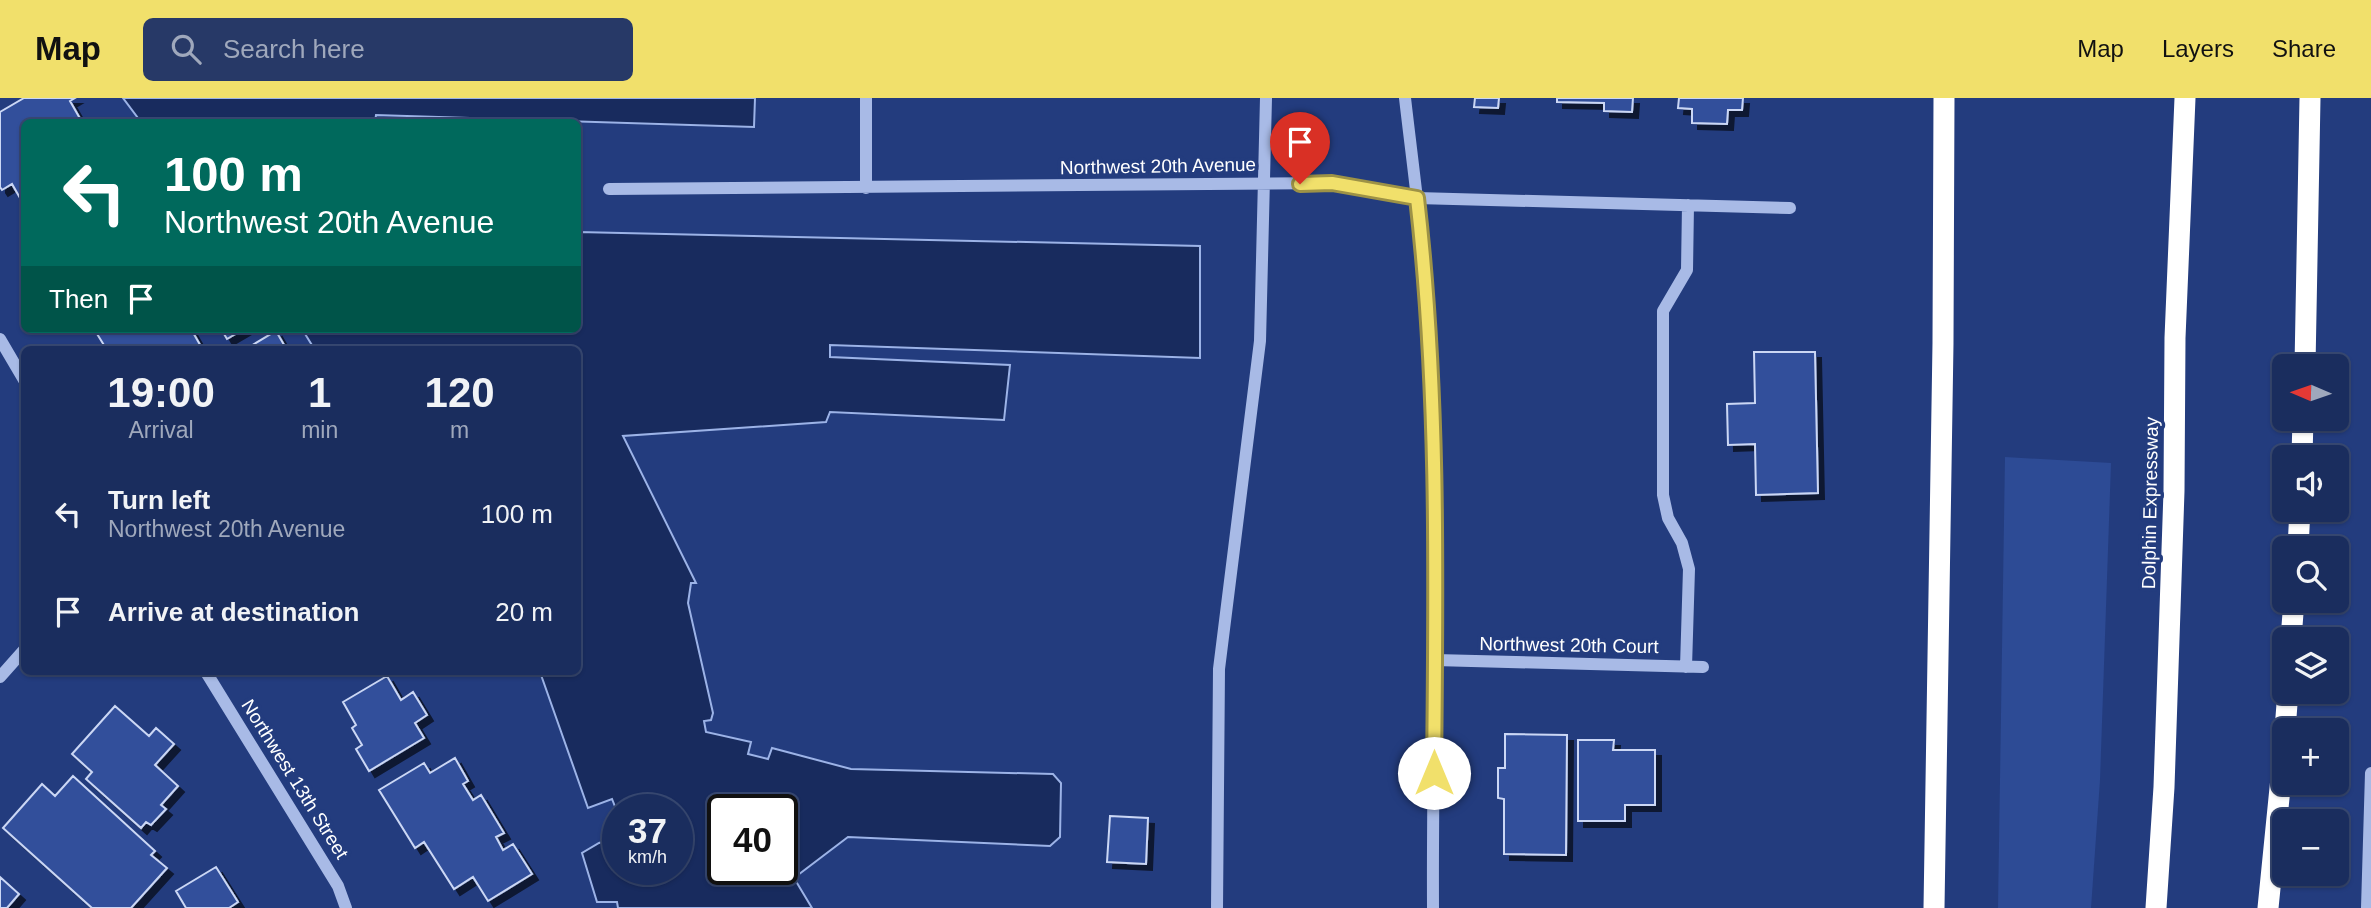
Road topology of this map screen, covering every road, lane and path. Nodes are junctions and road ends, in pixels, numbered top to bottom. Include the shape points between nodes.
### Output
1 (866, 98) edge
2 (1266, 98) edge
3 (1405, 98) edge
4 (1944, 98) edge
5 (2185, 98) edge
6 (2310, 98) edge
7 (1265, 184) junction
8 (866, 188) junction
9 (609, 189) dead end
10 (1417, 198) junction
11 (1688, 205) junction
12 (1790, 208) dead end
13 (0, 339) edge
14 (2305, 354) edge
15 (21, 375) edge
16 (21, 653) edge
17 (1435, 660) junction
18 (1686, 667) junction
19 (1703, 667) dead end
20 (208, 675) edge
21 (0, 677) edge
22 (2371, 773) edge
23 (2279, 795) edge
24 (346, 908) edge
25 (1217, 908) edge
26 (1433, 908) edge
27 (1934, 908) edge
28 (2156, 908) edge
29 (2268, 908) edge
30 (2367, 908) edge

1 - 8 street
2 - 7 street
3 - 10 street
4 - 27 highway
5 - 28 highway, Dolphin Expressway via 2165,760
6 - 14 highway
7 - 8 street, Northwest 20th Avenue
7 - 10 street, Northwest 20th Avenue via 1332,183
7 - 25 street via 1260,341 1219,669
8 - 9 street, Northwest 20th Avenue
10 - 11 street, Northwest 20th Avenue
10 - 17 street via 1431,359
11 - 12 street, Northwest 20th Avenue
11 - 18 street via 1687,270 1663,311 1663,495 1689,569
13 - 15 street
16 - 21 street
17 - 18 street, Northwest 20th Court
17 - 26 street
18 - 19 street, Northwest 20th Court
20 - 24 street, Northwest 13th Street via 338,887
22 - 30 street
23 - 29 highway

